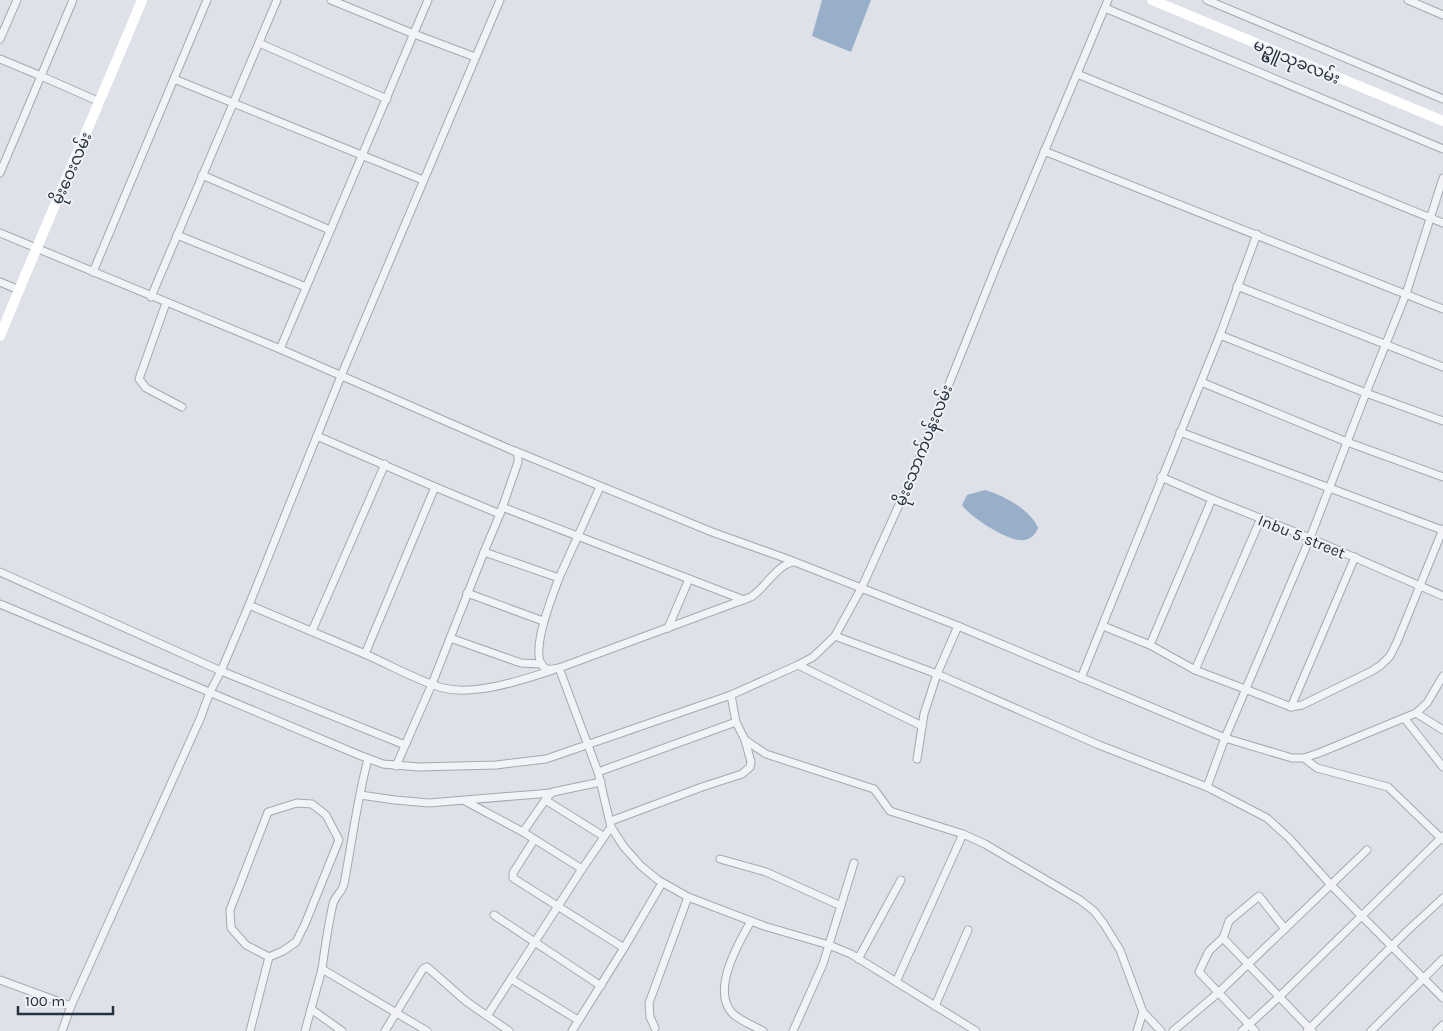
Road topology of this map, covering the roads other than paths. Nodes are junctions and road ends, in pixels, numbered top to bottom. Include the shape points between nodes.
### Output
1 (16, 0) edge
2 (73, 0) edge
3 (142, 0) edge
4 (207, 0) edge
5 (277, 0) edge
6 (331, 0) edge
7 (428, 0) edge
8 (500, 0) edge
9 (1108, 0) edge
10 (1152, 0) edge
11 (1207, 0) edge
12 (1408, 0) edge
13 (1105, 8) junction
14 (1443, 15) edge
15 (414, 34) junction
16 (0, 39) edge
17 (259, 43) junction
18 (475, 57) junction
19 (0, 59) edge
20 (1077, 74) junction
21 (41, 76) junction
22 (174, 79) junction
23 (386, 99) junction
24 (1443, 100) edge
25 (100, 102) junction
26 (233, 103) junction
27 (1443, 121) edge
28 (1443, 149) edge
29 (1044, 151) junction
30 (362, 156) junction
31 (0, 173) edge
32 (202, 176) junction
33 (1443, 178) edge
34 (424, 180) junction
35 (1431, 219) junction
36 (1443, 223) edge
37 (330, 230) junction
38 (0, 233) edge
39 (177, 234) junction
40 (1256, 234) junction
41 (35, 248) junction
42 (93, 272) junction
43 (0, 282) edge
44 (1238, 286) junction
45 (306, 287) junction
46 (19, 290) junction
47 (1406, 294) junction
48 (151, 297) junction
49 (166, 303) junction
50 (1443, 309) edge
51 (2, 324) edge
52 (1220, 335) junction
53 (0, 336) edge
54 (1386, 344) junction
55 (280, 349) junction
56 (1443, 367) edge
57 (341, 376) junction
58 (1201, 382) junction
59 (1366, 393) junction
60 (182, 407) dead end
61 (1443, 421) edge
62 (1180, 432) junction
63 (317, 436) junction
64 (1347, 442) junction
65 (514, 451) junction
66 (385, 464) junction
67 (1161, 477) junction
68 (1443, 477) edge
69 (435, 487) junction
70 (600, 487) junction
71 (1329, 488) junction
72 (1212, 499) junction
73 (501, 510) junction
74 (1261, 518) junction
75 (1443, 530) edge
76 (577, 536) junction
77 (1310, 538) junction
78 (484, 552) junction
79 (1355, 557) junction
80 (795, 562) junction
81 (0, 572) edge
82 (559, 578) junction
83 (690, 579) junction
84 (1420, 586) junction
85 (862, 587) junction
86 (467, 593) junction
87 (1443, 596) edge
88 (744, 600) junction
89 (0, 604) edge
90 (249, 605) junction
91 (543, 621) junction
92 (958, 626) junction
93 (1102, 626) junction
94 (668, 628) junction
95 (312, 631) junction
96 (836, 636) junction
97 (450, 638) junction
98 (1150, 645) junction
99 (365, 654) junction
100 (542, 664) junction
101 (798, 665) junction
102 (559, 668) junction
103 (1195, 670) junction
104 (221, 671) junction
105 (937, 674) junction
106 (1443, 676) edge
107 (1081, 678) junction
108 (432, 684) junction
109 (1245, 689) junction
110 (210, 692) junction
111 (731, 695) junction
112 (1291, 707) junction
113 (1416, 713) junction
114 (1405, 719) junction
115 (736, 722) junction
116 (922, 726) junction
117 (1443, 730) edge
118 (1225, 738) junction
119 (745, 740) junction
120 (405, 745) junction
121 (588, 746) junction
122 (1304, 758) junction
123 (368, 759) junction
124 (917, 759) dead end
125 (396, 766) junction
126 (1443, 767) edge
127 (598, 772) junction
128 (601, 782) junction
129 (1208, 787) junction
130 (360, 795) junction
131 (549, 795) junction
132 (465, 801) junction
133 (611, 824) junction
134 (523, 832) junction
135 (963, 834) junction
136 (603, 836) junction
137 (1442, 838) edge
138 (534, 840) junction
139 (1367, 850) dead end
140 (720, 859) dead end
141 (854, 863) dead end
142 (582, 869) junction
143 (901, 880) dead end
144 (662, 883) junction
145 (1331, 885) junction
146 (688, 897) junction
147 (1443, 898) edge
148 (841, 906) junction
149 (557, 907) junction
150 (494, 915) dead end
151 (1361, 916) junction
152 (751, 921) junction
153 (1285, 929) junction
154 (968, 930) dead end
155 (1223, 938) junction
156 (534, 943) junction
157 (829, 945) junction
158 (1392, 946) junction
159 (624, 948) junction
160 (269, 957) junction
161 (858, 959) junction
162 (1443, 959) edge
163 (1248, 965) junction
164 (322, 969) junction
165 (1423, 978) junction
166 (511, 979) junction
167 (0, 980) edge
168 (896, 982) junction
169 (601, 986) junction
170 (1218, 993) junction
171 (1279, 997) junction
172 (1443, 998) edge
173 (71, 1006) junction
174 (936, 1006) junction
175 (311, 1009) junction
176 (397, 1012) junction
177 (1143, 1012) junction
178 (487, 1016) junction
179 (578, 1020) junction
180 (1248, 1024) junction
181 (1443, 1026) edge
182 (655, 1028) dead end
183 (1310, 1030) edge
184 (62, 1031) edge
185 (250, 1031) edge
186 (305, 1031) edge
187 (342, 1031) edge
188 (385, 1031) edge
189 (428, 1031) edge
190 (509, 1031) edge
191 (572, 1031) edge
192 (763, 1031) edge
193 (793, 1031) edge
194 (976, 1031) edge
195 (1137, 1031) edge
196 (1161, 1031) edge
197 (1173, 1031) edge
198 (1242, 1031) edge
199 (1254, 1031) edge
200 (1371, 1031) edge
201 (1437, 1031) edge

1 - 16 street
2 - 21 street
3 - 25 street, မိုးဝေးလမ်း
4 - 22 street
5 - 17 street
6 - 15 street
7 - 15 street
8 - 18 street
9 - 13 street, မိုးသောက်ပန်းလမ်း
10 - 27 street, မဥ္ဇူသုခလမ်း
11 - 24 street
12 - 14 street
13 - 20 street, မိုးသောက်ပန်းလမ်း
13 - 28 street
15 - 18 street
15 - 23 street
17 - 23 street
17 - 26 street
18 - 34 street
19 - 21 street
20 - 29 street, မိုးသောက်ပန်းလမ်း
20 - 35 street
21 - 25 street
21 - 31 street
22 - 26 street
22 - 42 street
23 - 30 street
25 - 41 street, မိုးဝေးလမ်း
26 - 30 street
26 - 32 street
29 - 40 street
29 - 85 street, မိုးသောက်ပန်းလမ်း via 912,476
30 - 34 street
30 - 37 street
32 - 37 street
32 - 39 street
33 - 35 street
34 - 57 street
35 - 36 street
35 - 47 street
37 - 45 street
38 - 41 street
39 - 45 street
39 - 48 street
40 - 44 street
40 - 47 street
41 - 42 street
41 - 46 street, မိုးဝေးလမ်း
42 - 48 street
43 - 46 street
44 - 52 street
44 - 54 street
45 - 55 street
46 - 51 street, မိုးဝေးလမ်း
47 - 50 street
47 - 54 street
48 - 49 street
49 - 55 street
49 - 60 street via 139,379 146,388
51 - 53 street, မိုးဝေးလမ်း
52 - 58 street
52 - 59 street
54 - 56 street
54 - 59 street
55 - 57 street
57 - 63 street
57 - 65 street
58 - 62 street
58 - 64 street
59 - 61 street
59 - 64 street
62 - 67 street
62 - 71 street
63 - 66 street
63 - 90 street
64 - 68 street
64 - 71 street
65 - 70 street
65 - 73 street via 518,454 518,462
66 - 69 street
66 - 95 street
67 - 72 street, Inbu 5 street
67 - 93 street
69 - 73 street
69 - 99 street
70 - 76 street
70 - 80 street
71 - 75 street
71 - 77 street
72 - 74 street, Inbu 5 street
72 - 98 street
73 - 76 street
73 - 78 street
74 - 77 street, Inbu 5 street
74 - 103 street
75 - 84 street
76 - 82 street
76 - 83 street
77 - 79 street, Inbu 5 street
77 - 109 street
78 - 82 street
78 - 86 street
79 - 84 street, Inbu 5 street
79 - 112 street
80 - 85 street
80 - 88 street via 789,562 761,591
81 - 104 street
82 - 91 street
83 - 88 street
83 - 94 street
84 - 87 street, Inbu 5 street
84 - 112 street via 1397,642 1381,665 1312,701
85 - 92 street
85 - 96 street, မိုးသောက်ပန်းလမ်း
86 - 91 street
86 - 97 street
88 - 94 street
89 - 110 street, မိုးသောက်ပန်းလမ်း
90 - 95 street
90 - 104 street
91 - 100 street via 538,650
92 - 105 street
92 - 107 street
93 - 98 street
93 - 107 street
94 - 102 street
95 - 99 street
96 - 101 street, မိုးသောက်ပန်းလမ်း via 813,657
96 - 105 street
97 - 100 street via 521,663
97 - 108 street
98 - 103 street
99 - 108 street
100 - 102 street via 547,669
101 - 111 street, မိုးသောက်ပန်းလမ်း
101 - 116 street
102 - 108 street via 480,688 452,689
102 - 121 street
103 - 109 street
104 - 110 street
104 - 120 street
105 - 116 street
105 - 129 street via 1099,746
106 - 113 street via 1434,694
107 - 118 street
108 - 120 street
109 - 112 street
109 - 118 street
110 - 123 street, မိုးသောက်ပန်းလမ်း
110 - 173 street
111 - 115 street
111 - 121 street, မိုးသောက်ပန်းလမ်း
113 - 114 street
113 - 117 street
114 - 122 street
114 - 126 street
115 - 119 street
115 - 127 street
116 - 124 street
118 - 122 street via 1274,754
118 - 129 street
119 - 133 street via 751,762 746,772
119 - 135 street via 766,754 874,789 890,811
120 - 125 street
121 - 125 street, မိုးသောက်ပန်းလမ်း via 522,763
121 - 127 street
122 - 137 street via 1317,768 1388,788
123 - 125 street, မိုးသောက်ပန်းလမ်း
123 - 130 street
127 - 128 street
128 - 131 street
128 - 133 street
129 - 145 street via 1278,826
130 - 132 street via 429,803
130 - 164 street via 344,886 333,903
131 - 132 street
131 - 134 street
131 - 136 street via 548,802
132 - 134 street
133 - 136 street
133 - 144 street via 624,847
134 - 138 street
135 - 168 street
135 - 177 street via 985,844 1094,911 1120,950
136 - 142 street
137 - 151 street
138 - 142 street
138 - 149 street via 513,878
139 - 145 street
140 - 148 street via 766,872
141 - 148 street
142 - 149 street
143 - 161 street
144 - 146 street
144 - 159 street
145 - 151 street
145 - 153 street
146 - 152 street
146 - 182 street via 650,1003 650,1016
147 - 158 street
148 - 157 street
149 - 156 street
149 - 159 street
150 - 156 street
151 - 158 street
151 - 171 street
152 - 157 street
152 - 192 street via 731,958 725,994 734,1015
153 - 155 street via 1259,896 1229,921
153 - 163 street
154 - 174 street
155 - 163 street
155 - 170 street via 1209,951 1198,972
156 - 166 street
156 - 169 street
157 - 161 street
157 - 193 street
158 - 165 street
158 - 183 street
159 - 169 street
160 - 160 street via 246,945 231,928 230,910 268,812 297,803 312,804 326,815 340,840 296,942
160 - 185 street
161 - 168 street
162 - 165 street
163 - 170 street
163 - 171 street
164 - 175 street
164 - 176 street
165 - 172 street
165 - 200 street
166 - 178 street
166 - 179 street
167 - 173 street
168 - 174 street
169 - 179 street
170 - 180 street
170 - 197 street
171 - 180 street
171 - 183 street
173 - 184 street
174 - 194 street
175 - 186 street
175 - 187 street
176 - 178 street via 427,967
176 - 188 street
176 - 189 street
177 - 195 street
177 - 196 street
178 - 190 street
179 - 191 street
180 - 198 street
180 - 199 street
181 - 201 street

